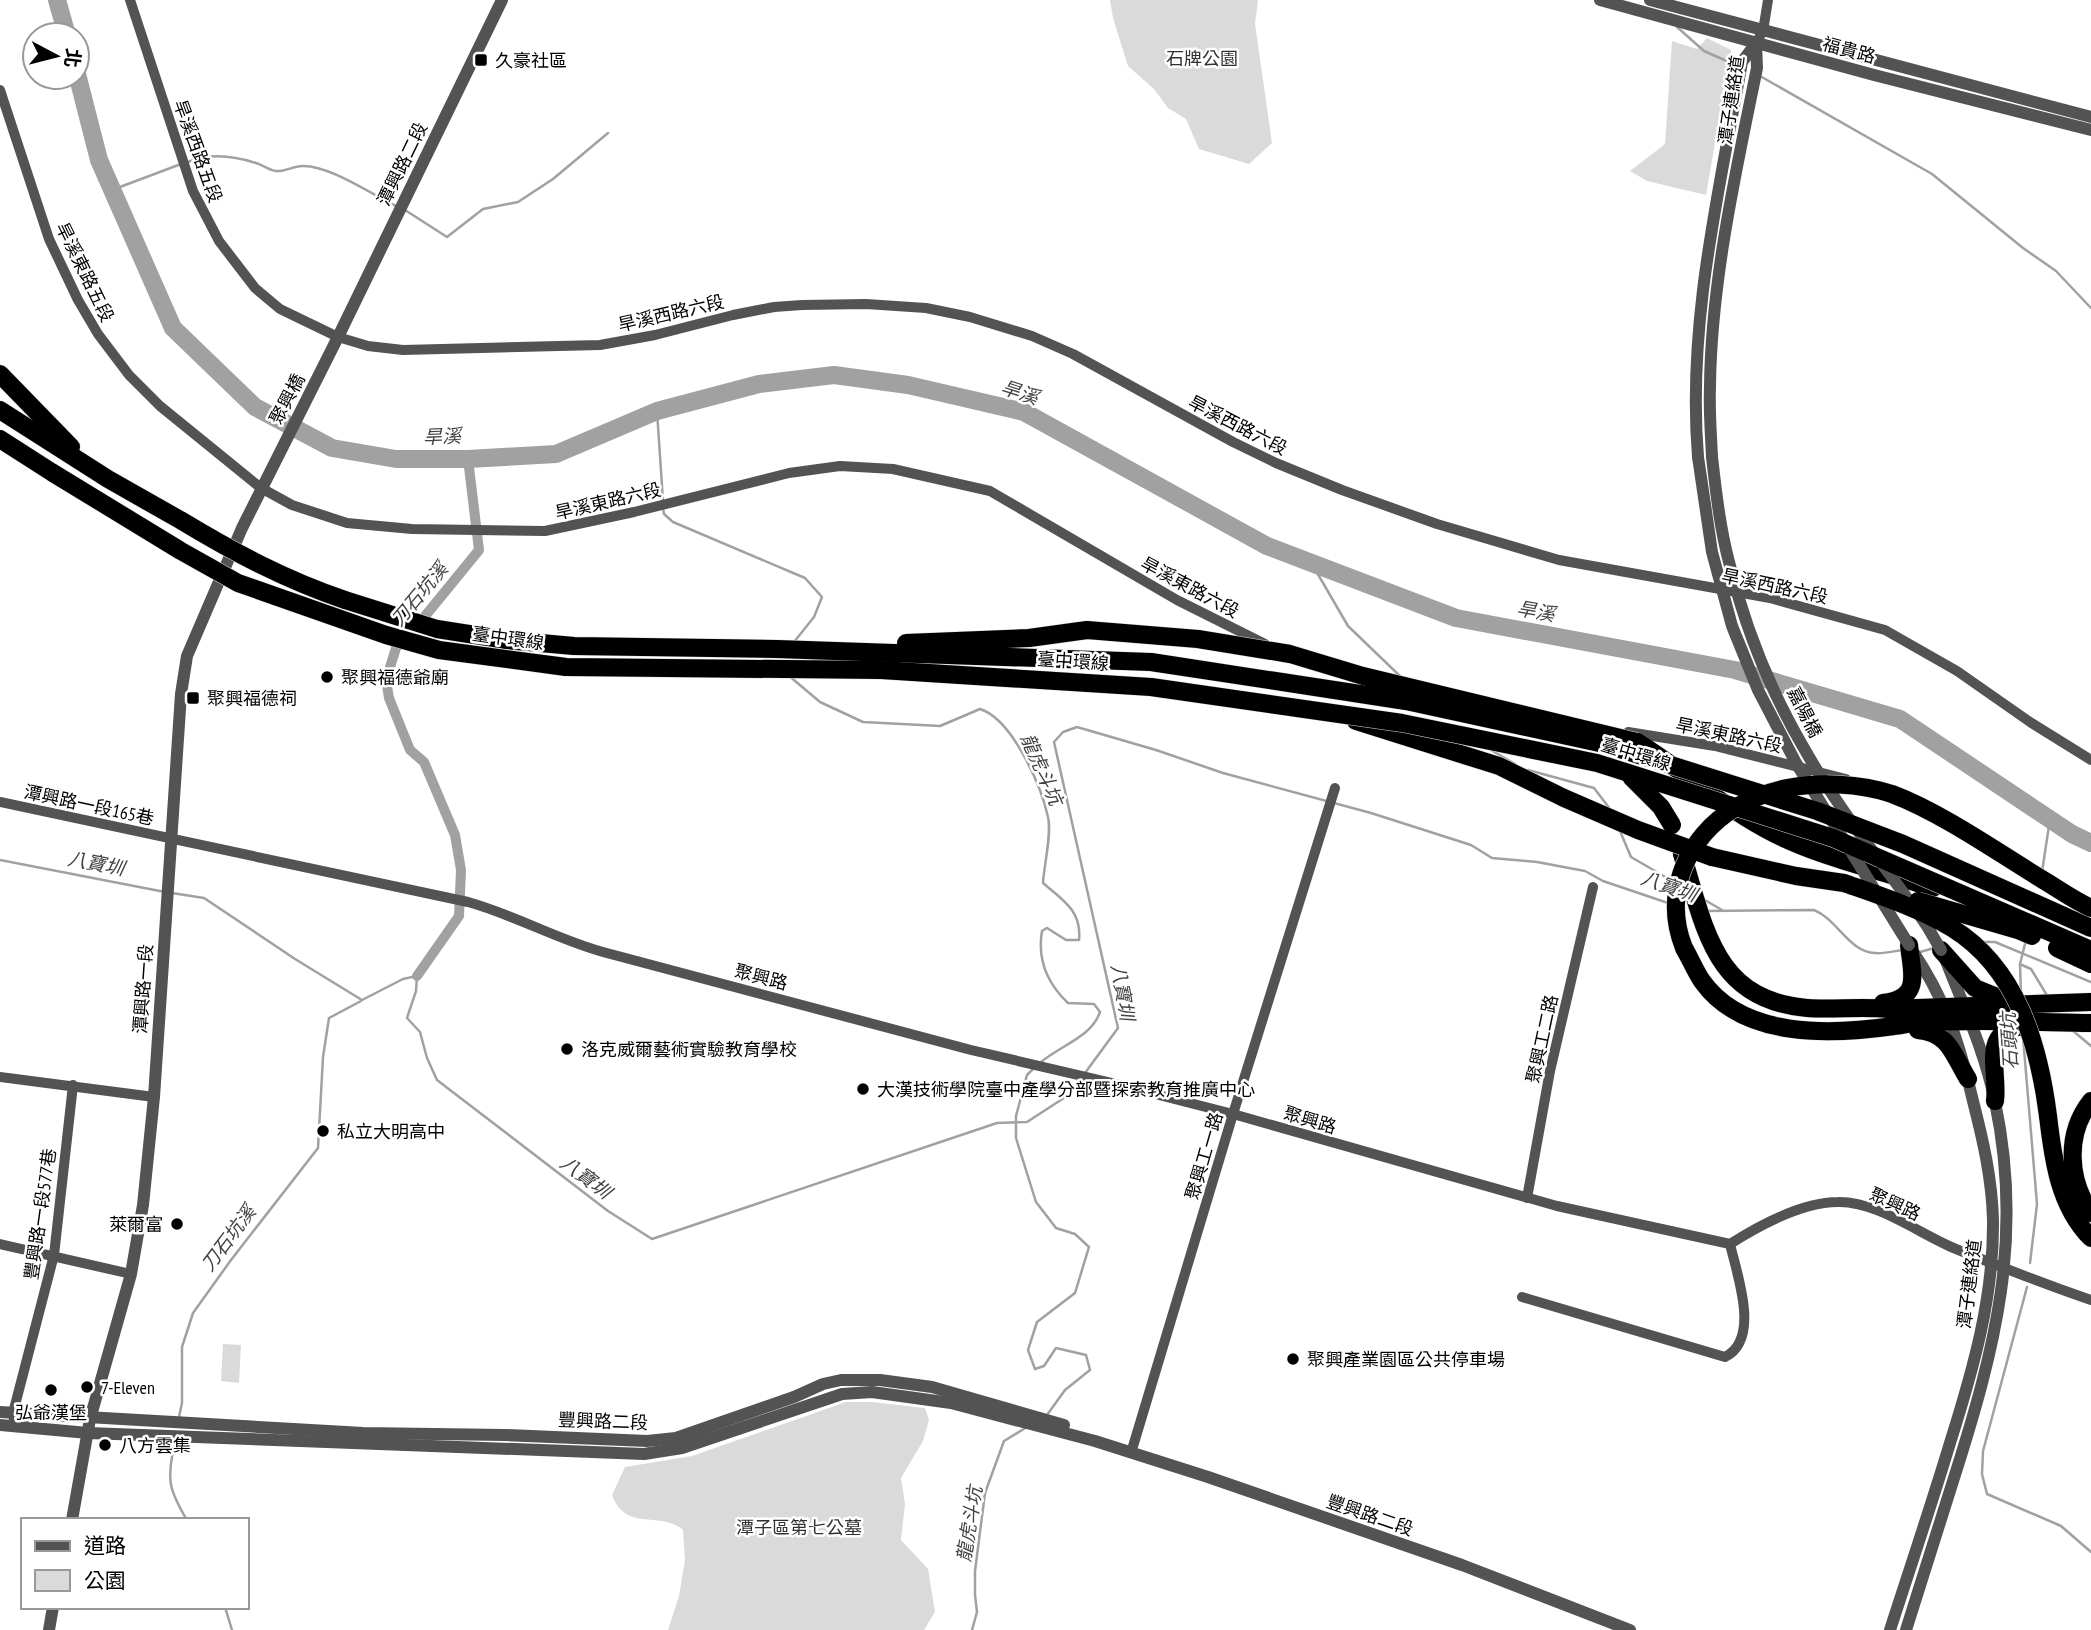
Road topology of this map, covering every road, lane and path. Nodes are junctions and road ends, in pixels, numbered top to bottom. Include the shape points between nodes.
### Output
1 (130, 0) edge
2 (502, 0) edge
3 (1600, 0) edge
4 (1650, 0) edge
5 (1768, 0) edge
6 (1763, 31) junction
7 (1756, 43) junction
8 (0, 89) edge
9 (2091, 117) edge
10 (2091, 130) edge
11 (336, 341) junction
12 (0, 374) edge
13 (0, 410) edge
14 (0, 439) edge
15 (0, 453) edge
16 (1698, 457) joint
17 (1712, 457) joint
18 (90, 467) junction
19 (271, 470) joint
20 (53, 473) junction
21 (261, 488) junction
22 (777, 649) junction
23 (1497, 708) junction
24 (1326, 712) junction
25 (2091, 760) edge
26 (1335, 788) dead end
27 (0, 802) edge
28 (171, 839) junction
29 (1843, 883) junction
30 (1593, 887) dead end
31 (2091, 907) edge
32 (2091, 928) edge
33 (1909, 945) junction
34 (1941, 950) junction
35 (2091, 952) edge
36 (2091, 964) edge
37 (2091, 1002) edge
38 (2017, 1004) junction
39 (1871, 1007) junction
40 (1969, 1014) junction
41 (1949, 1015) junction
42 (2049, 1022) junction
43 (2091, 1023) edge
44 (1894, 1026) junction
45 (0, 1077) edge
46 (1968, 1079) junction
47 (73, 1085) junction
48 (154, 1097) junction
49 (1995, 1101) junction
50 (2091, 1101) edge
51 (1233, 1114) junction
52 (1527, 1198) junction
53 (2091, 1213) edge
54 (2091, 1238) edge
55 (0, 1244) edge
56 (1730, 1244) junction
57 (54, 1255) junction
58 (1991, 1262) junction
59 (2005, 1268) junction
60 (131, 1274) junction
61 (1522, 1297) dead end
62 (2091, 1300) edge
63 (6, 1412) edge
64 (90, 1419) junction
65 (0, 1425) edge
66 (15, 1427) junction
67 (176, 1430) junction
68 (88, 1433) junction
69 (1131, 1453) junction
70 (72, 1518) edge
71 (53, 1609) edge
72 (49, 1630) edge
73 (1630, 1630) edge
74 (1891, 1630) edge
75 (1906, 1630) edge

1 - 11 street, 旱溪西路五段 via 193,191 219,242 255,288 280,309
2 - 11 street, 潭興路二段
3 - 7 street, 福貴路
4 - 6 street, 福貴路
5 - 6 street
6 - 7 street
6 - 9 street, 福貴路
7 - 10 street, 福貴路
7 - 16 street, 潭子連絡道 via 1742,62 1705,274 1696,383
7 - 17 street, 潭子連絡道 via 1757,68 1714,320
8 - 21 street, 旱溪東路五段 via 49,239 98,334 129,376 160,406
11 - 19 street, 聚興橋
11 - 25 street, 旱溪西路六段 via 403,350 600,345 743,313 802,305 926,308 970,317 1073,354 1276,463 1437,524 1559,560 1770,598 1885,630 1957,671
12 - 18 highway
13 - 18 highway, 臺中環線
14 - 20 highway
15 - 20 highway
16 - 33 street, 嘉陽橋, bridge via 1712,552 1732,626 1753,678 1796,763
17 - 34 street, 嘉陽橋, bridge via 1728,561 1765,671 1821,778
18 - 22 highway, 臺中環線, bridge via 273,572 437,629 574,646
19 - 21 street, 潭興路一段
20 - 24 highway, 臺中環線, bridge via 238,583 439,650 565,667 881,670 1151,687
21 - 28 street, 潭興路一段 via 187,656
21 - 31 street, 旱溪東路六段 via 299,508 348,523 545,531 789,473 840,466 893,469 990,491 1177,600 1271,647 1441,700 1715,746 1886,790 1959,827
22 - 23 highway, bridge via 1029,638 1087,630 1156,634 1290,654
22 - 32 highway, 臺中環線, bridge via 1151,662 1406,701 1604,744 1817,811
23 - 35 highway, bridge via 1637,742 1726,806 1774,833 1834,859 1957,897
23 - 39 highway, bridge via 1632,777 1661,807 1672,825 1708,938 1720,961 1755,994 1790,1006
24 - 29 highway, bridge via 1499,766 1589,809 1712,858
24 - 35 highway, 臺中環線, bridge via 1597,763 1833,838
26 - 51 street, 聚興工一路
27 - 28 street, 潭興路一段165巷
28 - 48 street, 潭興路一段
28 - 51 street, 聚興路 via 468,902 603,952
29 - 36 highway, bridge via 2018,930
29 - 54 highway, bridge via 1952,928 1978,948 2007,982 2034,1042 2062,1189
30 - 52 street, 聚興工二路 via 1550,1071
31 - 44 highway, bridge via 1892,794 1822,783 1776,791 1744,802 1720,818 1700,839 1682,870 1674,914 1684,948 1702,981 1751,1020 1809,1032
33 - 39 highway via 1910,989 1898,1000
33 - 41 street, 潭子連絡道
34 - 38 highway via 1975,988
34 - 40 street, 潭子連絡道
37 - 38 highway
38 - 40 highway
39 - 41 highway
40 - 41 highway
40 - 42 highway
40 - 49 street, 潭子連絡道
41 - 44 highway
41 - 46 street, 潭子連絡道
42 - 43 highway
42 - 49 highway via 2019,1026 1999,1038 1993,1054
44 - 46 highway via 1938,1034
45 - 47 street
46 - 58 street, 潭子連絡道 via 1989,1171
47 - 48 street
47 - 57 street, 豐興路一段577巷
48 - 60 street, 潭興路一段
49 - 59 street, 潭子連絡道 via 2007,1183
50 - 53 highway via 2077,1126 2072,1155 2077,1188
51 - 52 street, 聚興路
51 - 69 street, 聚興工一路
52 - 56 street, 聚興路
55 - 57 street
56 - 58 street, 聚興路 via 1762,1224 1813,1206 1850,1202
56 - 61 street via 1744,1333 1737,1348 1725,1357
57 - 60 street
57 - 63 street, 豐興路一段577巷
58 - 59 street, 聚興路
58 - 74 street, 潭子連絡道 via 1987,1303 1968,1385
59 - 62 street, 聚興路
59 - 75 street, 潭子連絡道 via 1979,1397
60 - 64 street, 潭興路一段
63 - 64 street, 豐興路二段
63 - 66 street, 豐興路一段577巷
64 - 67 street, 豐興路二段
64 - 68 street, 潭興路一段
65 - 66 street, 豐興路二段
66 - 68 street, 豐興路二段
67 - 68 street, 豐興路二段
67 - 69 street, 豐興路二段 via 647,1441 676,1438 823,1384 880,1380 932,1387
68 - 70 street, 潭興路一段
69 - 73 street, 豐興路二段 via 1462,1565
71 - 72 street

